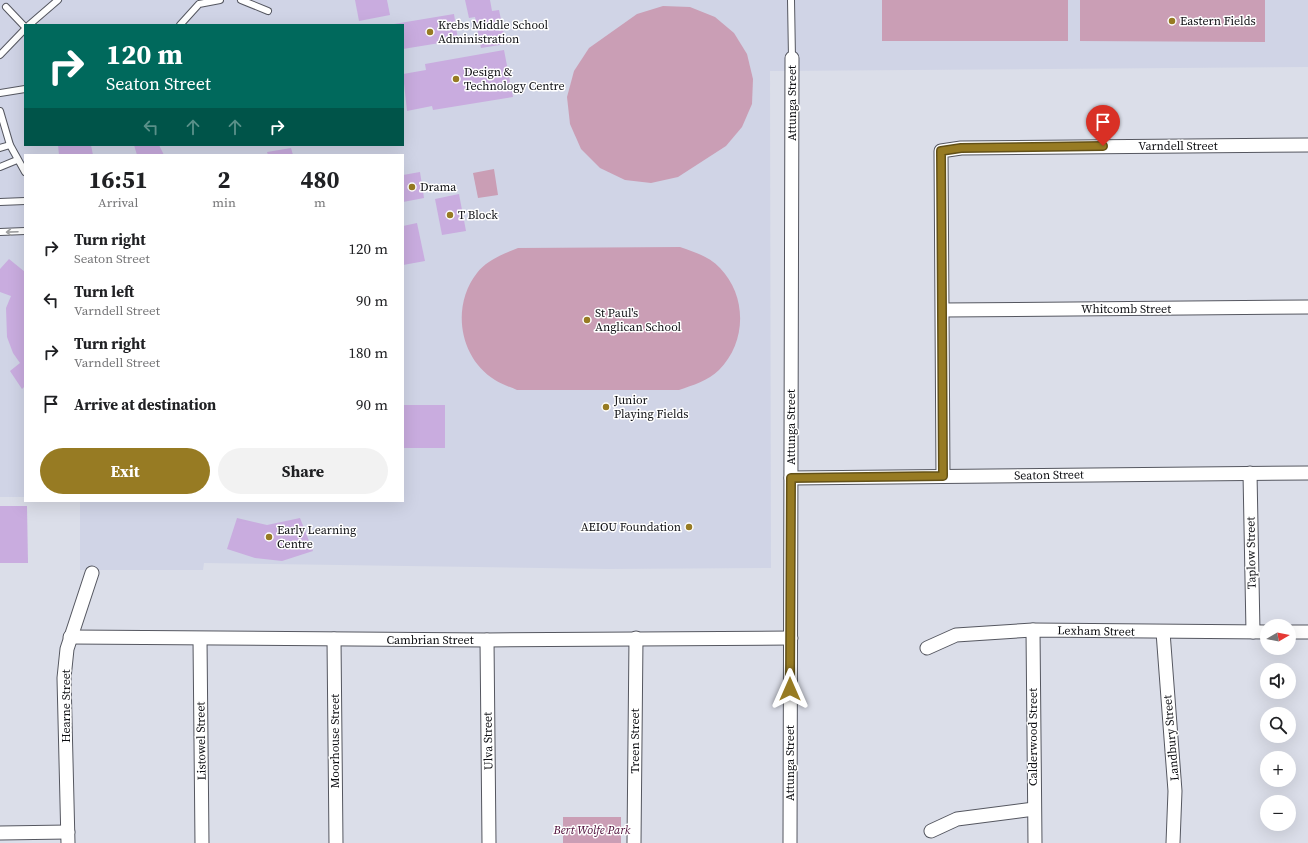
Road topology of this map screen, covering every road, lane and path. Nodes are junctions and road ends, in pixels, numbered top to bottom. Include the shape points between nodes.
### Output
1 (58, 0) edge
2 (220, 0) edge
3 (241, 0) edge
4 (791, 0) edge
5 (6, 7) dead end
6 (268, 11) dead end
7 (31, 24) edge
8 (181, 24) edge
9 (24, 27) edge
10 (24, 29) edge
11 (0, 55) edge
12 (792, 58) joint
13 (24, 89) edge
14 (0, 93) edge
15 (0, 118) edge
16 (10, 145) junction
17 (1308, 145) edge
18 (0, 148) edge
19 (18, 160) junction
20 (0, 162) edge
21 (0, 167) edge
22 (24, 170) edge
23 (24, 201) edge
24 (0, 202) edge
25 (24, 231) edge
26 (0, 232) edge
27 (1308, 307) edge
28 (943, 310) junction
29 (1250, 473) junction
30 (1308, 473) edge
31 (943, 476) junction
32 (791, 478) junction
33 (92, 573) dead end
34 (1033, 630) junction
35 (1163, 632) junction
36 (1253, 632) junction
37 (1260, 632) edge
38 (1296, 632) edge
39 (1308, 632) edge
40 (70, 637) junction
41 (636, 638) junction
42 (791, 638) junction
43 (200, 639) junction
44 (334, 639) junction
45 (487, 640) junction
46 (927, 648) dead end
47 (1034, 809) junction
48 (931, 831) dead end
49 (0, 833) edge
50 (68, 838) edge
51 (202, 843) edge
52 (336, 843) edge
53 (489, 843) edge
54 (634, 843) edge
55 (790, 843) edge
56 (1036, 843) edge
57 (1172, 843) edge

1 - 7 lane
2 - 8 lane via 199,4
3 - 6 lane
4 - 12 lane
5 - 9 lane
10 - 11 lane
12 - 32 street, Attunga Street
13 - 14 lane
15 - 16 lane
16 - 18 lane
16 - 19 lane
17 - 28 street, Varndell Street via 961,148 941,151
19 - 20 lane
19 - 21 lane
19 - 22 lane
23 - 24 lane
25 -> 26 lane
27 - 28 street, Whitcomb Street
28 - 31 street, Varndell Street
29 - 30 street, Seaton Street
29 - 31 street, Seaton Street
29 - 36 street, Taplow Street
31 - 32 street, Seaton Street
32 - 42 street, Attunga Street
33 - 40 street, Hearne Street
34 - 35 street, Lexham Street
34 - 46 street, Lexham Street via 956,635
34 - 47 street, Calderwood Street
35 - 36 street, Lexham Street
35 - 57 street, Landbury Street via 1175,791
36 - 37 street, Lexham Street
38 - 39 street
40 - 43 street, Cambrian Street
40 - 50 street, Hearne Street via 64,678
41 - 42 street, Cambrian Street
41 - 45 street, Cambrian Street
41 - 54 street, Treen Street
42 - 55 street, Attunga Street
43 - 44 street, Cambrian Street
43 - 51 street, Listowel Street
44 - 45 street, Cambrian Street
44 - 52 street, Moorhouse Street
45 - 53 street, Ulva Street
47 - 48 street via 956,819
47 - 56 street, Calderwood Street
49 - 50 street

